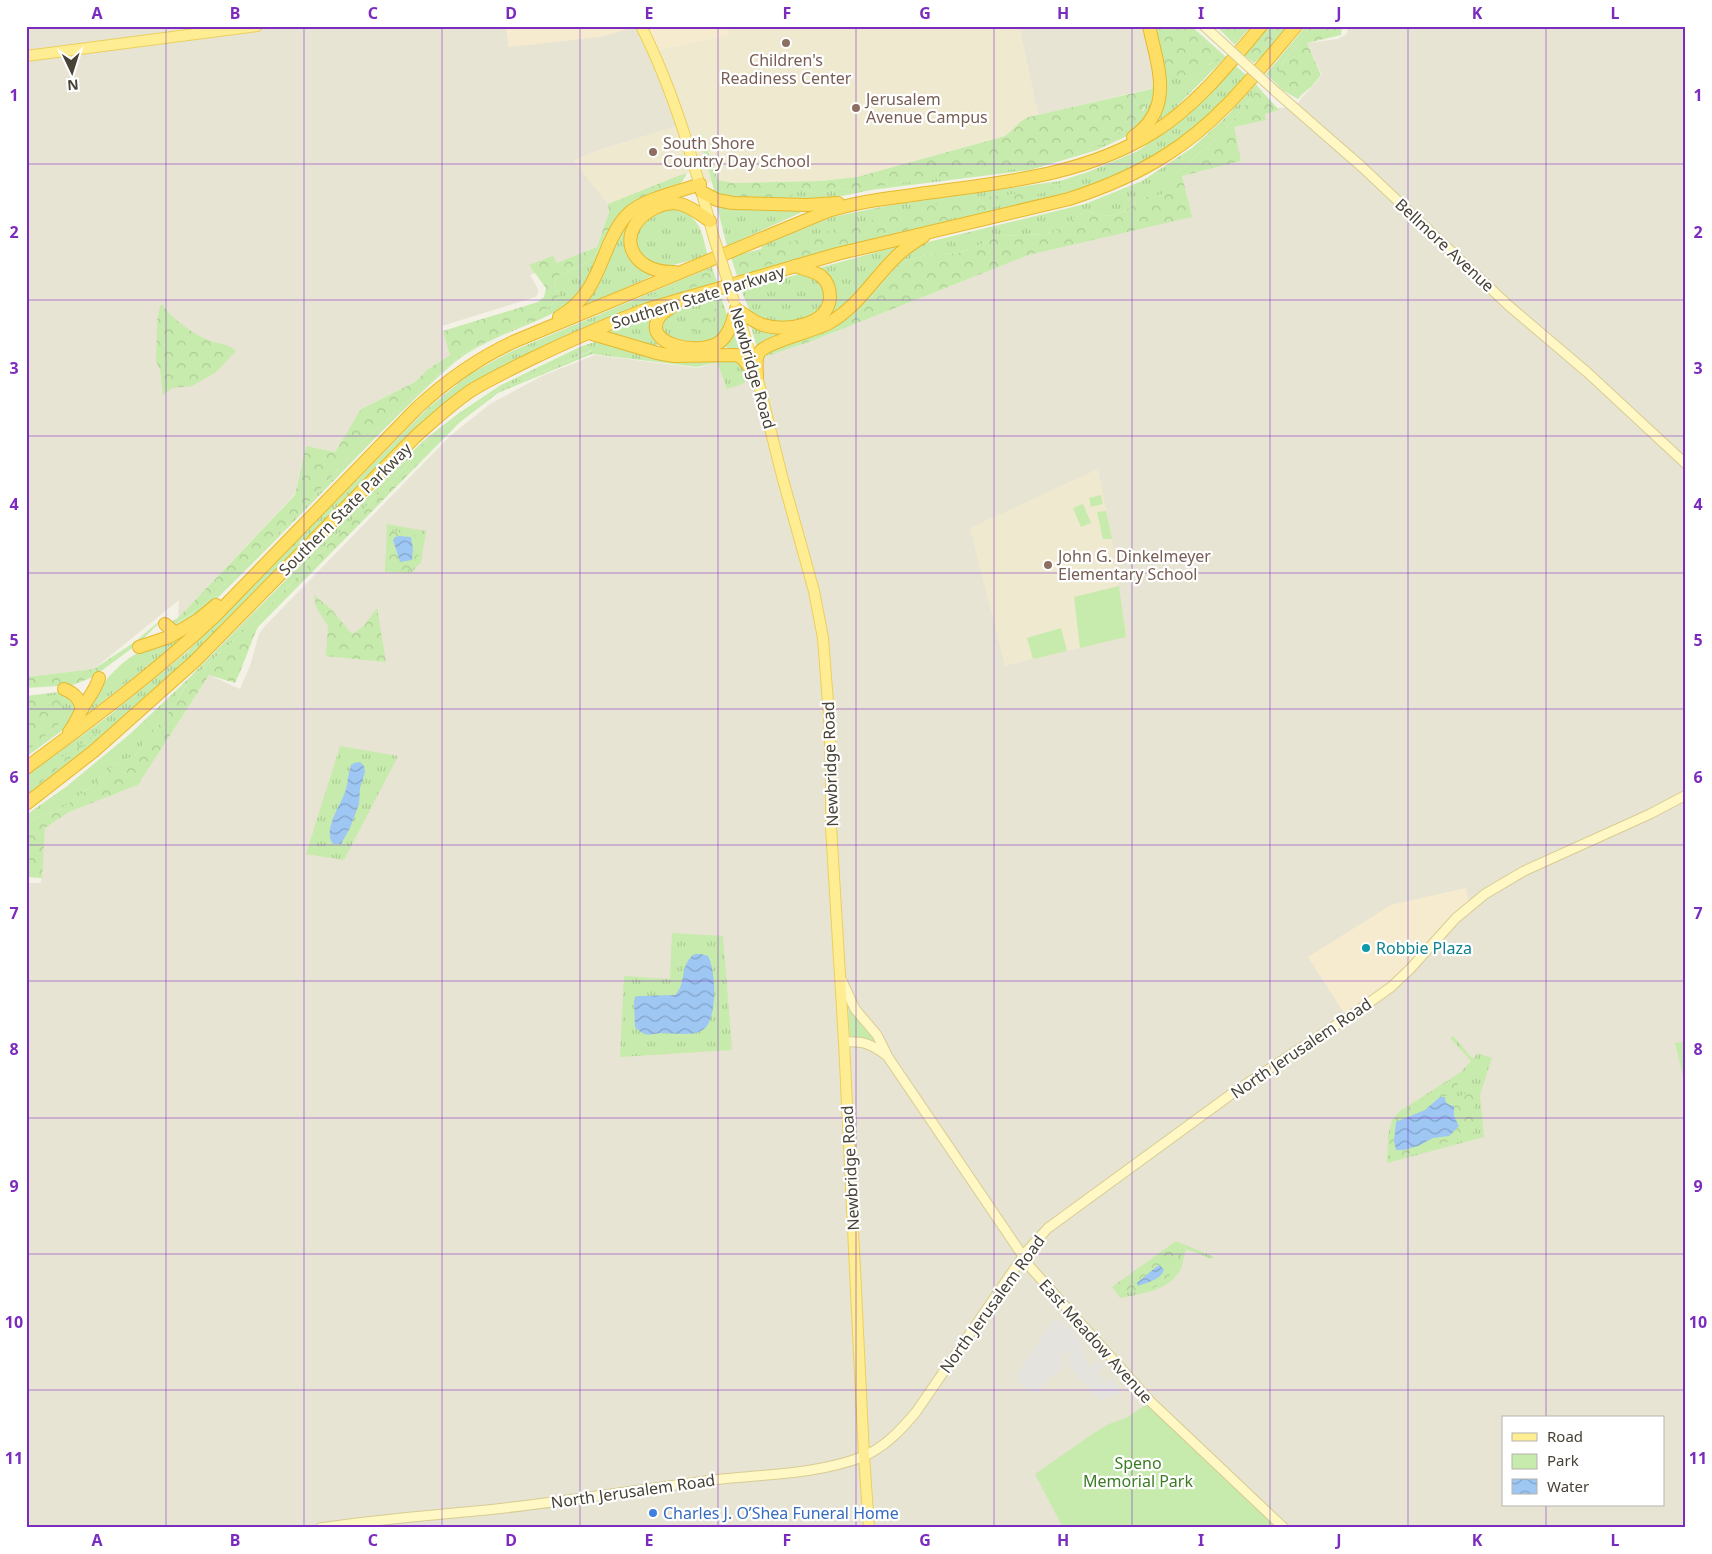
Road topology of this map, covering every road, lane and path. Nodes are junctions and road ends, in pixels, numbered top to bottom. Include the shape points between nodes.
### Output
1 (257, 26) edge
2 (641, 26) edge
3 (1149, 26) edge
4 (1204, 26) edge
5 (1261, 26) edge
6 (1296, 26) edge
7 (26, 56) edge
8 (1100, 159) junction
9 (701, 188) junction
10 (898, 197) junction
11 (710, 221) junction
12 (927, 234) junction
13 (795, 266) junction
14 (683, 271) junction
15 (683, 299) junction
16 (735, 305) junction
17 (539, 331) junction
18 (589, 333) junction
19 (757, 376) junction
20 (1686, 464) edge
21 (249, 582) junction
22 (165, 624) dead end
23 (175, 633) junction
24 (139, 647) dead end
25 (99, 678) dead end
26 (64, 688) dead end
27 (82, 709) junction
28 (54, 747) junction
29 (26, 768) edge
30 (1686, 796) edge
31 (26, 804) edge
32 (841, 978) junction
33 (844, 1042) junction
34 (888, 1057) junction
35 (1023, 1257) junction
36 (864, 1456) junction
37 (320, 1528) edge
38 (869, 1528) edge
39 (1284, 1528) edge

1 - 7 main road
2 - 9 main road, Newbridge Road via 673,101
3 - 8 highway via 1161,80 1157,108 1145,127
4 - 20 main road, Bellmore Avenue, bridge
5 - 8 highway, Southern State Parkway via 1209,86 1174,117 1140,140
6 - 12 highway, Southern State Parkway via 1229,103 1197,132 1135,173 1068,199
8 - 10 highway, Southern State Parkway via 1050,175
9 - 10 highway via 723,202 807,206
9 - 11 main road, Newbridge Road
9 - 17 highway via 647,202 628,214 617,228 588,292 578,304
10 - 14 highway, Southern State Parkway via 828,211
11 - 14 highway via 686,206 669,203 649,211 633,227 632,250 641,263 656,271
11 - 16 main road, Newbridge Road, bridge
12 - 13 highway, Southern State Parkway
12 - 19 highway via 899,253 838,318 763,349 759,353
13 - 15 highway, Southern State Parkway
13 - 16 highway via 818,274 827,283 830,293 828,308 816,320 797,326 770,327 757,323
14 - 17 highway, Southern State Parkway
15 - 16 highway via 660,316 657,324 660,337 671,345 683,347 708,348 719,342 728,333
15 - 18 highway, Southern State Parkway via 630,315
16 - 19 main road, Newbridge Road
17 - 21 highway, Southern State Parkway via 481,358 450,379
18 - 19 highway via 674,356 737,355
18 - 31 highway, Southern State Parkway via 501,374 445,410 196,661 100,746
19 - 32 main road, Newbridge Road via 814,591 823,638 830,716 831,826
21 - 23 highway
21 - 28 highway, Southern State Parkway via 181,648
22 - 23 highway
23 - 24 highway
25 - 27 highway
26 - 27 highway via 75,694
27 - 28 highway via 75,724
28 - 29 highway, Southern State Parkway
30 - 35 main road, North Jerusalem Road via 1524,871 1485,894 1454,919 1391,987 1238,1090 1064,1215 1037,1238
32 - 33 main road, Newbridge Road
32 - 34 main road, East Meadow Avenue via 855,1009 877,1035
33 - 34 main road via 868,1044
33 - 36 main road, Newbridge Road
34 - 35 main road, East Meadow Avenue
35 - 36 main road, North Jerusalem Road via 916,1412 894,1436
35 - 39 main road, East Meadow Avenue via 1151,1402
36 - 37 main road, North Jerusalem Road via 813,1470
36 - 38 main road, Newbridge Road

